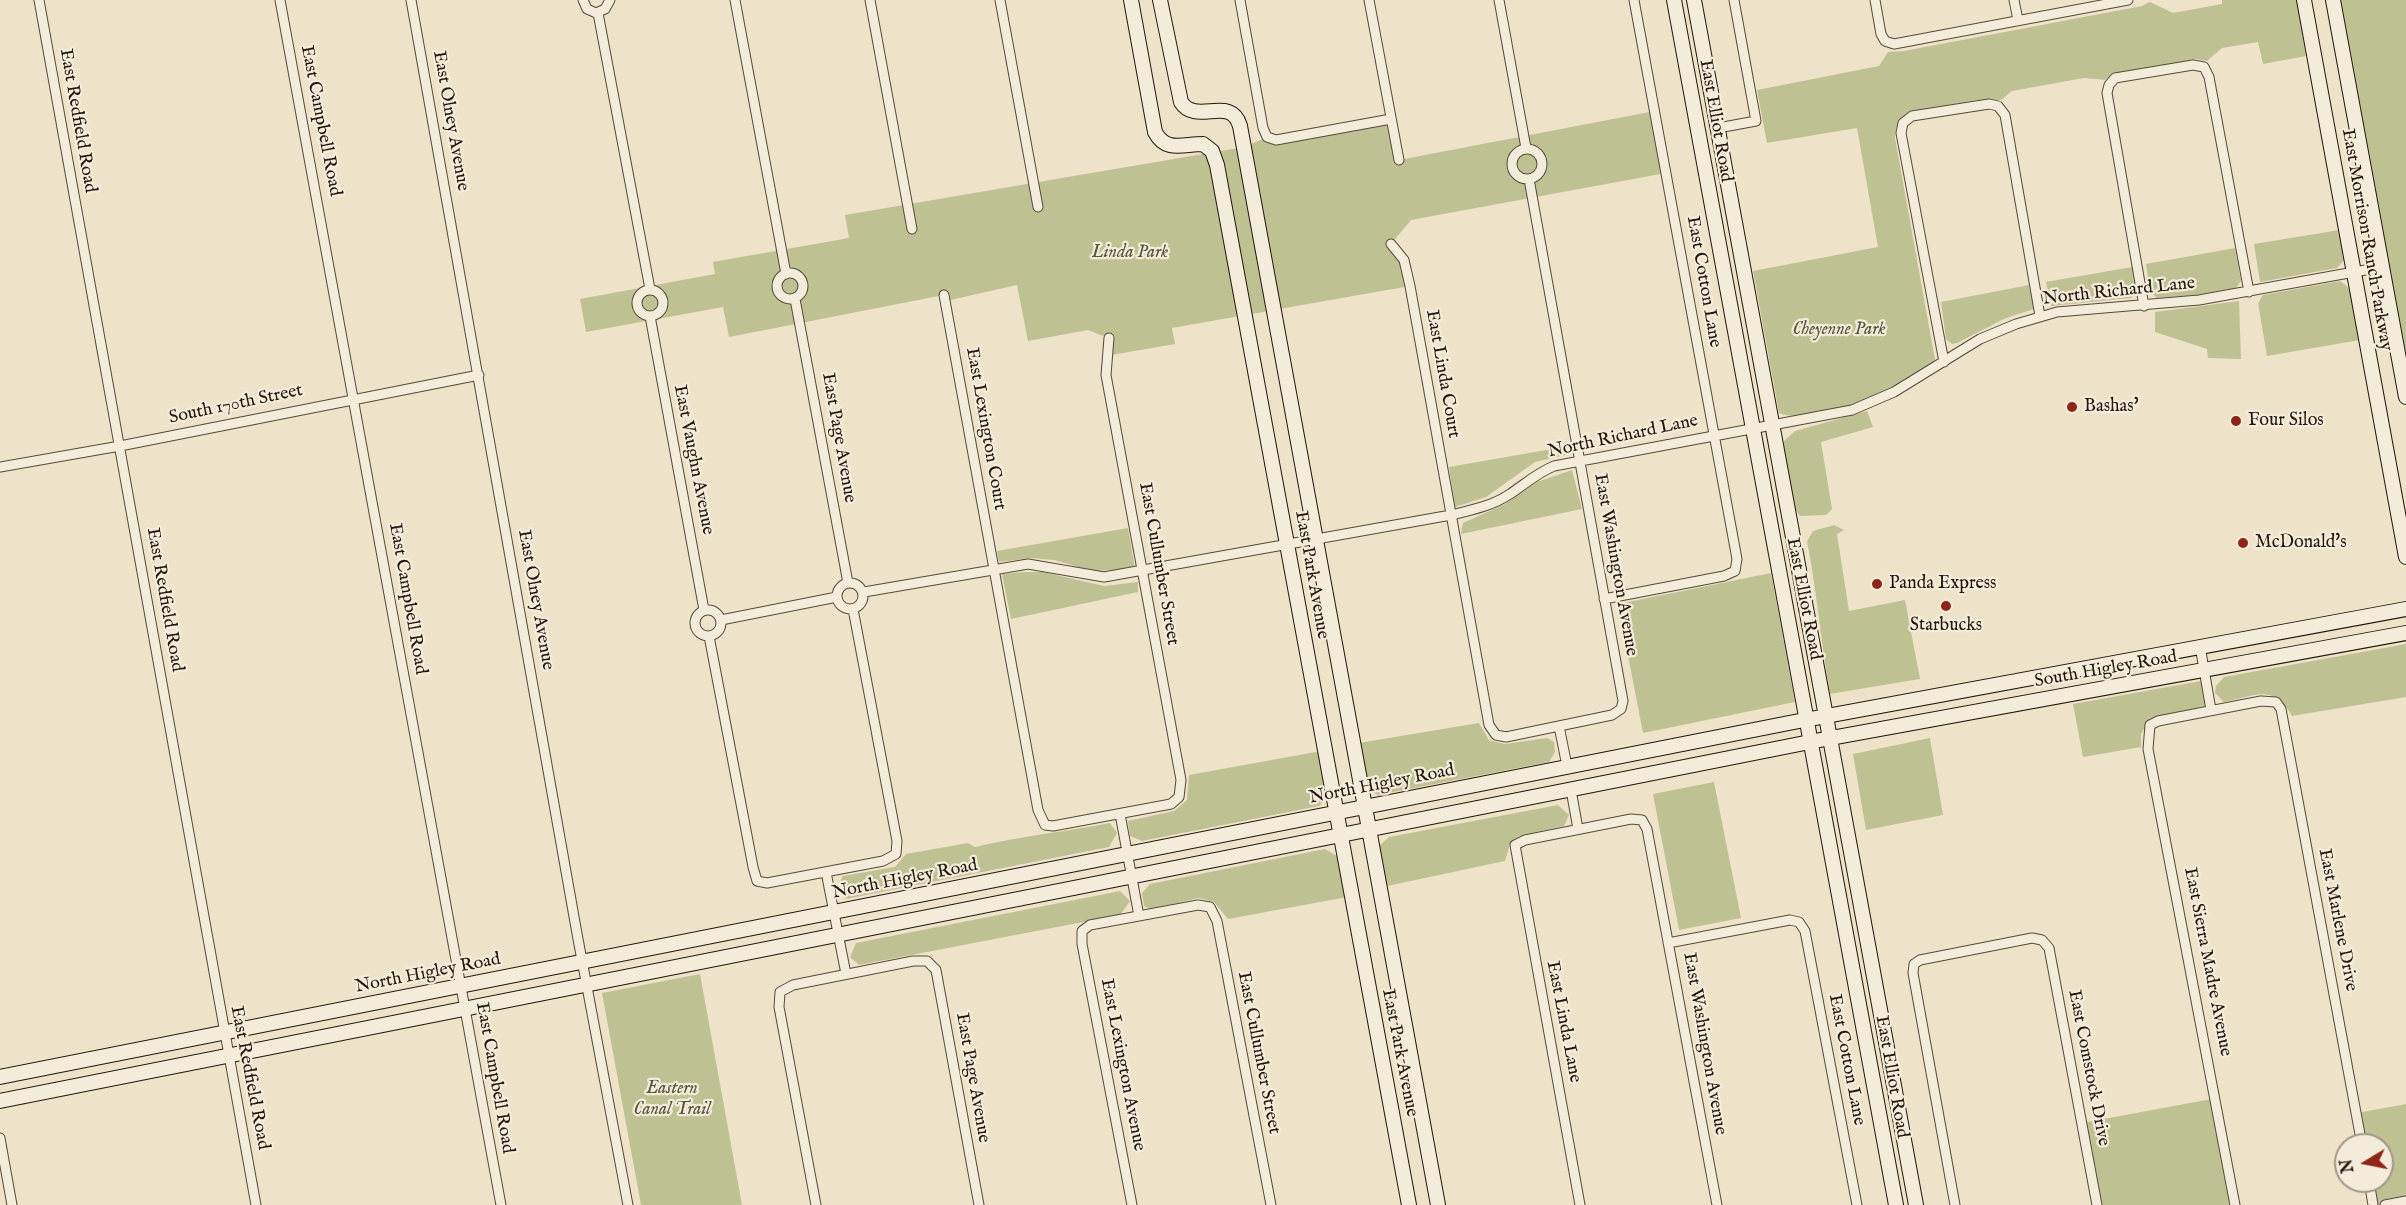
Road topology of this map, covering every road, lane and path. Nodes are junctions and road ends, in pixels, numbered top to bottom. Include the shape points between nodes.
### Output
1 (39, 0) edge
2 (280, 0) edge
3 (411, 0) edge
4 (583, 0) edge
5 (610, 0) edge
6 (735, 0) edge
7 (870, 0) edge
8 (1000, 0) edge
9 (1131, 0) edge
10 (1160, 0) edge
11 (1240, 0) edge
12 (1370, 0) edge
13 (1499, 0) edge
14 (1634, 0) edge
15 (1674, 0) edge
16 (1694, 0) edge
17 (1734, 0) edge
18 (1875, 0) edge
19 (2014, 0) edge
20 (2128, 0) edge
21 (2304, 0) edge
22 (2333, 0) edge
23 (598, 13) junction
24 (2018, 20) junction
25 (1391, 119) junction
26 (1718, 128) junction
27 (1526, 148) junction
28 (1399, 160) dead end
29 (1529, 179) junction
30 (1038, 207) dead end
31 (912, 229) dead end
32 (1391, 244) dead end
33 (2382, 267) junction
34 (2354, 272) junction
35 (786, 274) junction
36 (650, 290) junction
37 (2250, 292) junction
38 (944, 295) dead end
39 (795, 298) junction
40 (2144, 306) junction
41 (650, 316) junction
42 (2040, 316) junction
43 (1109, 338) dead end
44 (1944, 362) junction
45 (479, 375) junction
46 (2406, 397) edge
47 (354, 398) junction
48 (1772, 426) junction
49 (1753, 429) junction
50 (1715, 436) junction
51 (120, 447) junction
52 (1579, 460) junction
53 (0, 467) edge
54 (1451, 515) junction
55 (1316, 540) junction
56 (1287, 545) junction
57 (2406, 557) edge
58 (994, 569) junction
59 (1143, 572) junction
60 (848, 583) junction
61 (864, 592) junction
62 (837, 597) junction
63 (1604, 599) junction
64 (853, 609) junction
65 (2406, 609) edge
66 (704, 610) junction
67 (721, 620) junction
68 (2406, 633) edge
69 (709, 636) junction
70 (2200, 646) junction
71 (2204, 670) junction
72 (2211, 710) junction
73 (1816, 717) junction
74 (1559, 726) junction
75 (1830, 738) junction
76 (1811, 742) junction
77 (1567, 766) junction
78 (1571, 790) junction
79 (1365, 807) junction
80 (1337, 812) junction
81 (1120, 814) junction
82 (1578, 829) junction
83 (1370, 830) junction
84 (1341, 835) junction
85 (1127, 854) junction
86 (826, 872) junction
87 (1132, 877) junction
88 (834, 912) junction
89 (1139, 916) junction
90 (838, 936) junction
91 (1668, 943) junction
92 (583, 961) junction
93 (846, 974) junction
94 (588, 985) junction
95 (460, 986) junction
96 (465, 1009) junction
97 (224, 1033) junction
98 (229, 1056) junction
99 (0, 1077) edge
100 (0, 1101) edge
101 (2360, 1133) edge
102 (0, 1138) edge
103 (2406, 1201) edge
104 (12, 1205) edge
105 (256, 1205) edge
106 (501, 1205) edge
107 (628, 1205) edge
108 (816, 1205) edge
109 (979, 1205) edge
110 (1132, 1205) edge
111 (1271, 1205) edge
112 (1409, 1205) edge
113 (1438, 1205) edge
114 (1580, 1205) edge
115 (1717, 1205) edge
116 (1857, 1205) edge
117 (1896, 1205) edge
118 (1916, 1205) edge
119 (1955, 1205) edge
120 (2097, 1205) edge
121 (2235, 1205) edge
122 (2385, 1205) edge

1 - 51 street, East Redfield Road
2 - 47 street, East Campbell Road
3 - 45 street, East Olney Avenue
4 - 23 street via 588,10
5 - 23 street
6 - 35 street
7 - 31 street
8 - 30 street
9 - 56 main road, East Park Avenue via 1159,140 1174,147 1203,144 1215,156
10 - 55 main road, East Park Avenue via 1177,90 1185,109 1228,110 1238,118
11 - 25 street via 1267,137 1276,140
12 - 25 street
13 - 27 street
14 - 50 street, East Cotton Lane
15 - 49 main road, East Elliot Road
16 - 26 main road, East Elliot Road
17 - 26 street via 1756,120
18 - 24 street via 1885,41 1894,44
19 - 24 street
20 - 24 street
21 - 34 main road, East Morrison Ranch Parkway
22 - 33 main road, East Morrison Ranch Parkway
23 - 36 street
25 - 28 street
26 - 48 main road, East Elliot Road
27 - 29 street via 1539,153 1543,162 1540,172
27 - 29 street, East Washington Avenue via 1514,156 1512,168 1518,176
29 - 52 street, East Washington Avenue
32 - 54 street, East Linda Court via 1404,260 1410,285
33 - 34 street, North Richard Lane
33 - 46 main road, East Morrison Ranch Parkway
34 - 37 street, North Richard Lane
34 - 57 main road, East Morrison Ranch Parkway
35 - 39 street via 795,273 803,282 802,292
35 - 39 street via 778,280 778,292
36 - 41 street via 641,293 637,300 640,312
36 - 41 street via 660,294 663,305 658,314
37 - 40 street, North Richard Lane
37 - 40 street via 2209,77 2204,67 2193,65 2115,78 2107,93
38 - 58 street, East Lexington Court
39 - 60 street, East Page Avenue
40 - 42 street, North Richard Lane
41 - 66 street, East Vaughn Avenue
42 - 44 street, North Richard Lane via 1980,339
42 - 44 street via 2004,115 1998,106 1989,104 1912,116 1903,123 1901,133
43 - 59 street, East Cullumber Street via 1106,375
44 - 48 street, North Richard Lane via 1894,392 1852,410
45 - 47 street, South 170th Street
45 - 92 street, East Olney Avenue
47 - 51 street, South 170th Street
47 - 95 street, East Campbell Road
48 - 49 street, North Richard Lane
48 - 73 main road, East Elliot Road
49 - 50 street, North Richard Lane
49 - 73 main road, East Elliot Road
50 - 52 street, North Richard Lane
50 - 63 street, East Cotton Lane via 1737,559 1735,571
51 - 53 street, South 170th Street
51 - 97 street, East Redfield Road
52 - 54 street, North Richard Lane via 1534,475 1510,494 1482,508
52 - 63 street, East Washington Avenue
54 - 55 street, North Richard Lane
54 - 74 street via 1490,725 1496,735 1506,737
55 - 56 street, North Richard Lane
55 - 79 main road, East Park Avenue
56 - 59 street, North Richard Lane
56 - 80 main road, East Park Avenue
58 - 59 street, North Richard Lane via 1028,564 1104,577
58 - 61 street, North Richard Lane
58 - 81 street via 1038,810 1045,825
59 - 81 street, East Cullumber Street via 1181,780 1179,797 1171,804
60 - 61 street via 857,584
60 - 62 street via 839,589
61 - 64 street via 862,602
62 - 64 street via 841,606
62 - 67 street
63 - 74 street, East Washington Avenue via 1623,701 1621,710
64 - 86 street via 897,841 896,854 883,861
65 - 70 main road, South Higley Road
66 - 67 street via 714,611
66 - 69 street via 696,616 694,626 700,634
67 - 69 street via 718,631
68 - 71 main road, South Higley Road
69 - 86 street via 757,881 767,883
70 - 71 street
70 - 73 main road, South Higley Road
71 - 72 street
71 - 75 main road, South Higley Road
72 - 101 street, East Marlene Drive via 2261,701 2276,702 2281,710
72 - 121 street, East Sierra Madre Avenue via 2151,725 2148,748
73 - 75 main road, East Elliot Road
73 - 76 main road, East Elliot Road
73 - 77 main road, North Higley Road
74 - 77 street
75 - 76 main road, South Higley Road
75 - 118 main road, East Elliot Road
76 - 78 main road
76 - 117 main road, East Elliot Road
77 - 79 main road, North Higley Road
78 - 82 street
78 - 83 main road
79 - 80 main road, North Higley Road
79 - 83 main road, East Park Avenue
80 - 84 main road, East Park Avenue
80 - 85 main road, North Higley Road
81 - 85 street
82 - 91 street, East Washington Avenue via 1642,820 1647,829
82 - 114 street, East Linda Lane via 1515,845
83 - 84 main road
83 - 113 main road, East Park Avenue
84 - 87 main road
84 - 112 main road, East Park Avenue
85 - 87 street
85 - 88 main road, North Higley Road
86 - 88 street
87 - 89 street
87 - 90 main road
88 - 90 street
88 - 92 main road, North Higley Road
89 - 110 street, East Lexington Avenue via 1090,925 1082,931
89 - 111 street, East Cullumber Street via 1198,905 1210,908 1217,921
90 - 93 street
90 - 94 main road
91 - 115 street, East Washington Avenue
91 - 116 street, East Cotton Lane via 1790,920 1799,922 1805,931
92 - 94 street, East Olney Avenue
92 - 95 main road, North Higley Road
93 - 108 street via 793,985 780,992 779,1007
93 - 109 street, East Page Avenue via 927,961 936,970
94 - 96 main road
94 - 107 street, East Olney Avenue
95 - 96 street, East Campbell Road
95 - 97 main road, North Higley Road
96 - 98 main road
96 - 106 street, East Campbell Road
97 - 98 street, East Redfield Road
97 - 99 main road, North Higley Road
98 - 100 main road
98 - 105 street, East Redfield Road
102 - 104 street
103 - 122 street
119 - 120 street, East Comstock Drive via 1914,964 2020,940 2042,940 2049,948

